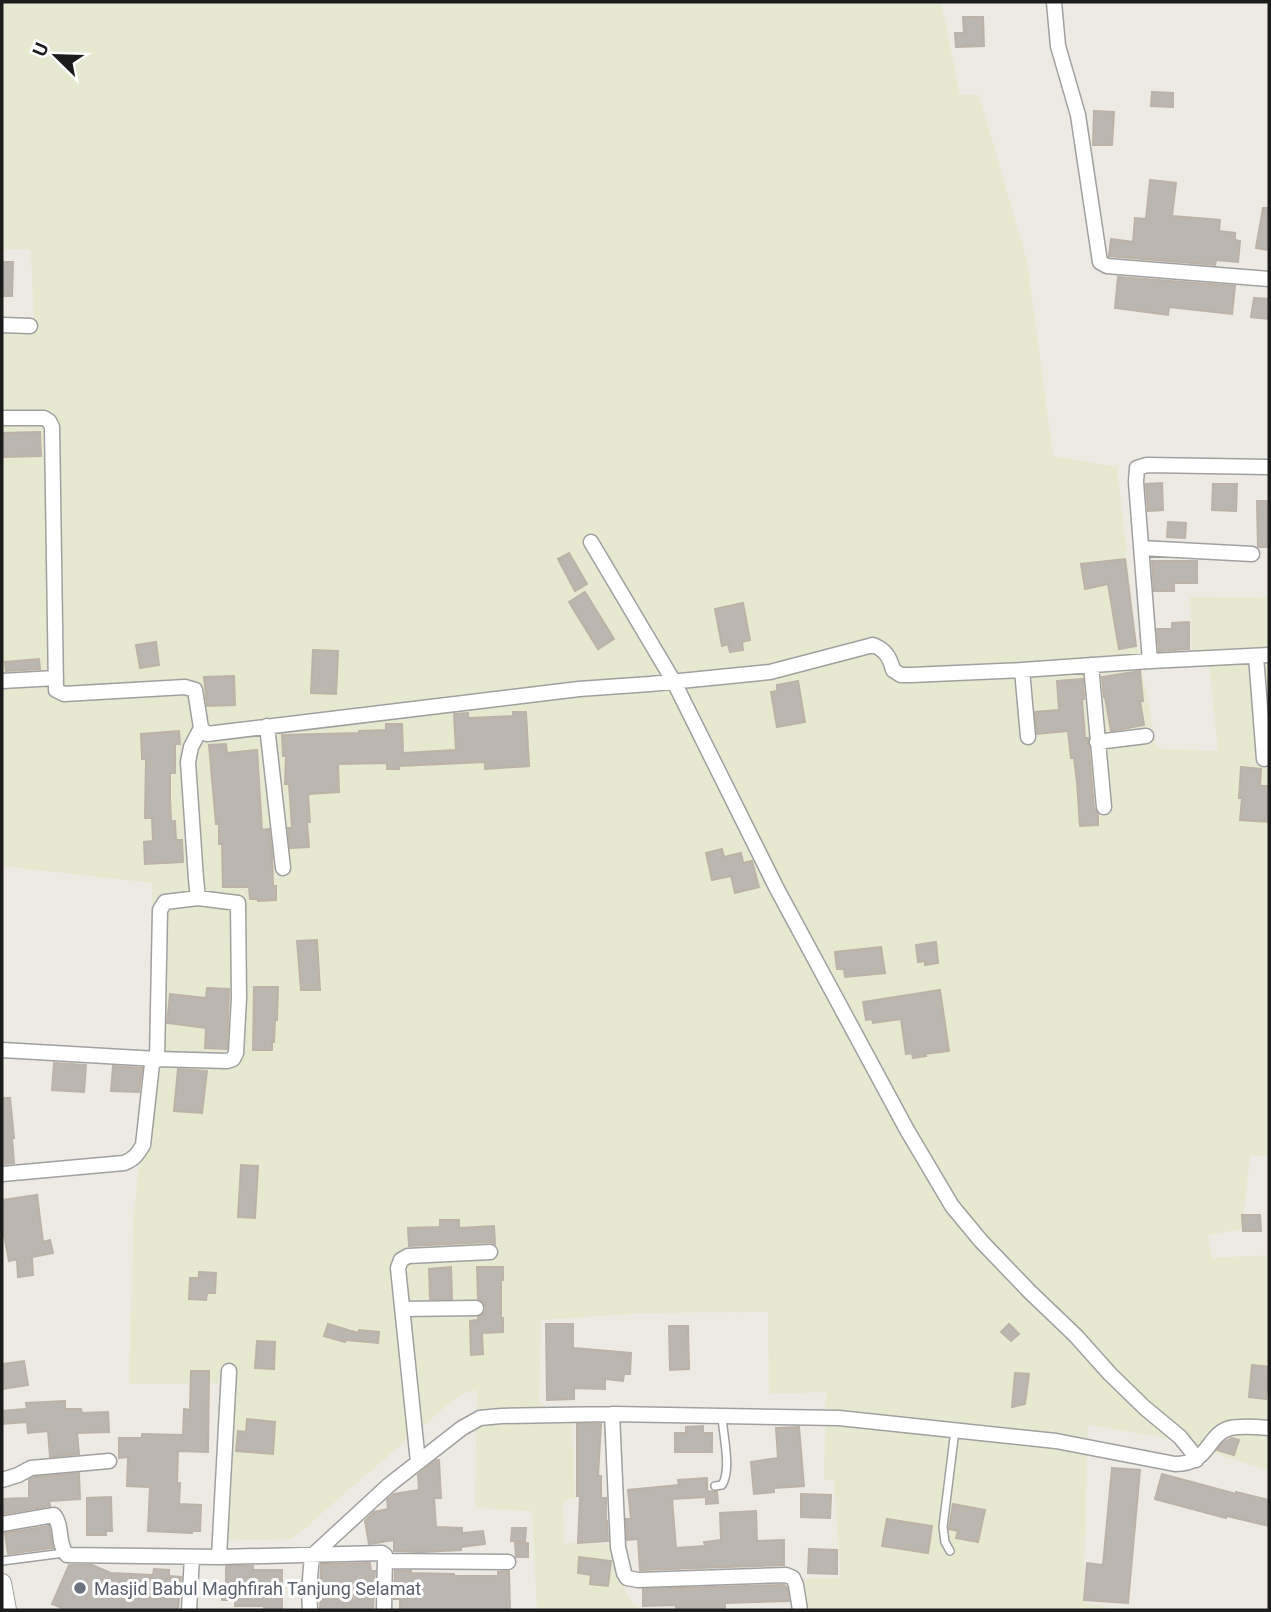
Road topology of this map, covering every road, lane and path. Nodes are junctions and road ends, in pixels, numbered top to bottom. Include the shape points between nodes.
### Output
1 (1055, 2) edge
2 (1269, 279) edge
3 (2, 325) edge
4 (30, 326) dead end
5 (2, 418) edge
6 (1269, 467) edge
7 (591, 542) dead end
8 (1141, 548) junction
9 (1252, 554) dead end
10 (1262, 655) edge
11 (1150, 661) junction
12 (1091, 665) junction
13 (1022, 670) junction
14 (56, 678) junction
15 (2, 681) edge
16 (674, 682) junction
17 (267, 726) junction
18 (201, 729) junction
19 (1146, 736) dead end
20 (1028, 737) dead end
21 (1097, 742) junction
22 (1264, 760) dead end
23 (1104, 807) dead end
24 (283, 868) dead end
25 (198, 898) junction
26 (2, 1050) edge
27 (157, 1059) junction
28 (2, 1174) edge
29 (490, 1252) dead end
30 (476, 1308) dead end
31 (402, 1310) junction
32 (229, 1371) dead end
33 (612, 1415) junction
34 (722, 1416) junction
35 (1269, 1428) edge
36 (955, 1429) junction
37 (1196, 1460) junction
38 (109, 1461) dead end
39 (418, 1462) junction
40 (2, 1480) edge
41 (715, 1486) dead end
42 (2, 1524) edge
43 (950, 1552) dead end
44 (64, 1553) junction
45 (312, 1556) junction
46 (192, 1557) junction
47 (219, 1558) junction
48 (2, 1561) edge
49 (385, 1561) junction
50 (508, 1562) dead end
51 (2, 1583) edge
52 (6, 1610) edge
53 (189, 1610) edge
54 (310, 1610) edge
55 (384, 1610) edge
56 (800, 1610) edge

1 - 2 street via 1058,46 1078,115 1100,261 1119,267
3 - 4 street
5 - 14 street via 44,418 52,427
6 - 8 street via 1137,468
7 - 16 street
8 - 9 street
8 - 11 street
10 - 11 street
10 - 22 street
11 - 12 street
12 - 13 street
12 - 21 street
13 - 16 street via 901,675 893,670 882,648 873,645 770,672
13 - 20 street
14 - 15 street
14 - 18 street via 56,690 64,694 195,690
16 - 17 street
16 - 37 street via 777,889 952,1206 1110,1374 1180,1437
17 - 18 street via 207,734
17 - 24 street
18 - 25 street via 188,762
19 - 21 street
21 - 23 street
25 - 27 street via 165,902 160,910
25 - 27 street via 238,903 236,1054 227,1061
26 - 27 street
27 - 28 street via 152,1064 143,1145 136,1157 124,1163
29 - 31 street via 401,1260
30 - 31 street
31 - 39 street
32 - 47 street
33 - 34 street
33 - 39 street via 480,1418
33 - 56 street via 618,1547 627,1577 786,1574 796,1585
34 - 36 street via 839,1418
34 - 41 lane via 726,1479
35 - 37 street via 1230,1428
36 - 37 street via 1056,1441 1175,1464
36 - 43 lane via 943,1527
38 - 40 street via 31,1468
39 - 45 street
42 - 44 street via 54,1516
44 - 46 street
44 - 48 lane
45 - 47 street
45 - 49 street via 382,1553
45 - 54 street
46 - 47 street
46 - 53 street
49 - 50 street
49 - 55 street
51 - 52 street

